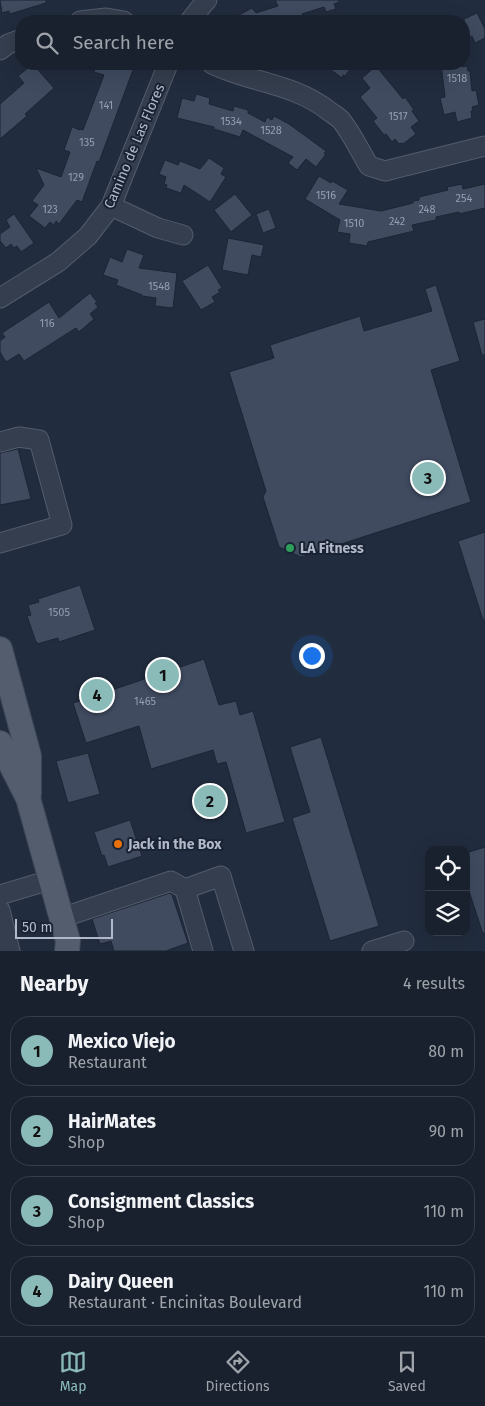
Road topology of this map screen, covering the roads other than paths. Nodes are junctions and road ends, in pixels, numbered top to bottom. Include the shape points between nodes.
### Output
1 (207, 0) edge
2 (195, 15) edge
3 (15, 41) edge
4 (0, 50) edge
5 (166, 70) edge
6 (226, 70) edge
7 (485, 146) edge
8 (111, 206) junction
9 (183, 235) dead end
10 (0, 298) edge
11 (0, 442) edge
12 (0, 543) edge
13 (0, 650) edge
14 (0, 743) edge
15 (28, 798) junction
16 (50, 880) junction
17 (185, 889) junction
18 (0, 894) edge
19 (0, 910) edge
20 (61, 918) junction
21 (404, 941) dead end
22 (72, 948) edge
23 (200, 950) edge
24 (10, 951) edge
25 (244, 951) edge
26 (372, 951) edge

1 - 2 street
3 - 4 street
5 - 8 street, Camino de Las Flores
6 - 7 street via 292,90 321,104 340,119 369,166 385,171
8 - 9 street via 158,228
8 - 10 street, Camino de Las Flores via 88,236 58,262
11 - 12 street via 19,436 39,440 62,525
13 - 15 main road via 29,756
14 - 15 main road
15 - 16 main road
16 - 18 street
16 - 20 main road
17 - 20 street via 171,882
17 - 23 street
17 - 25 street via 221,876
19 - 24 street
20 - 22 main road
21 - 26 street

